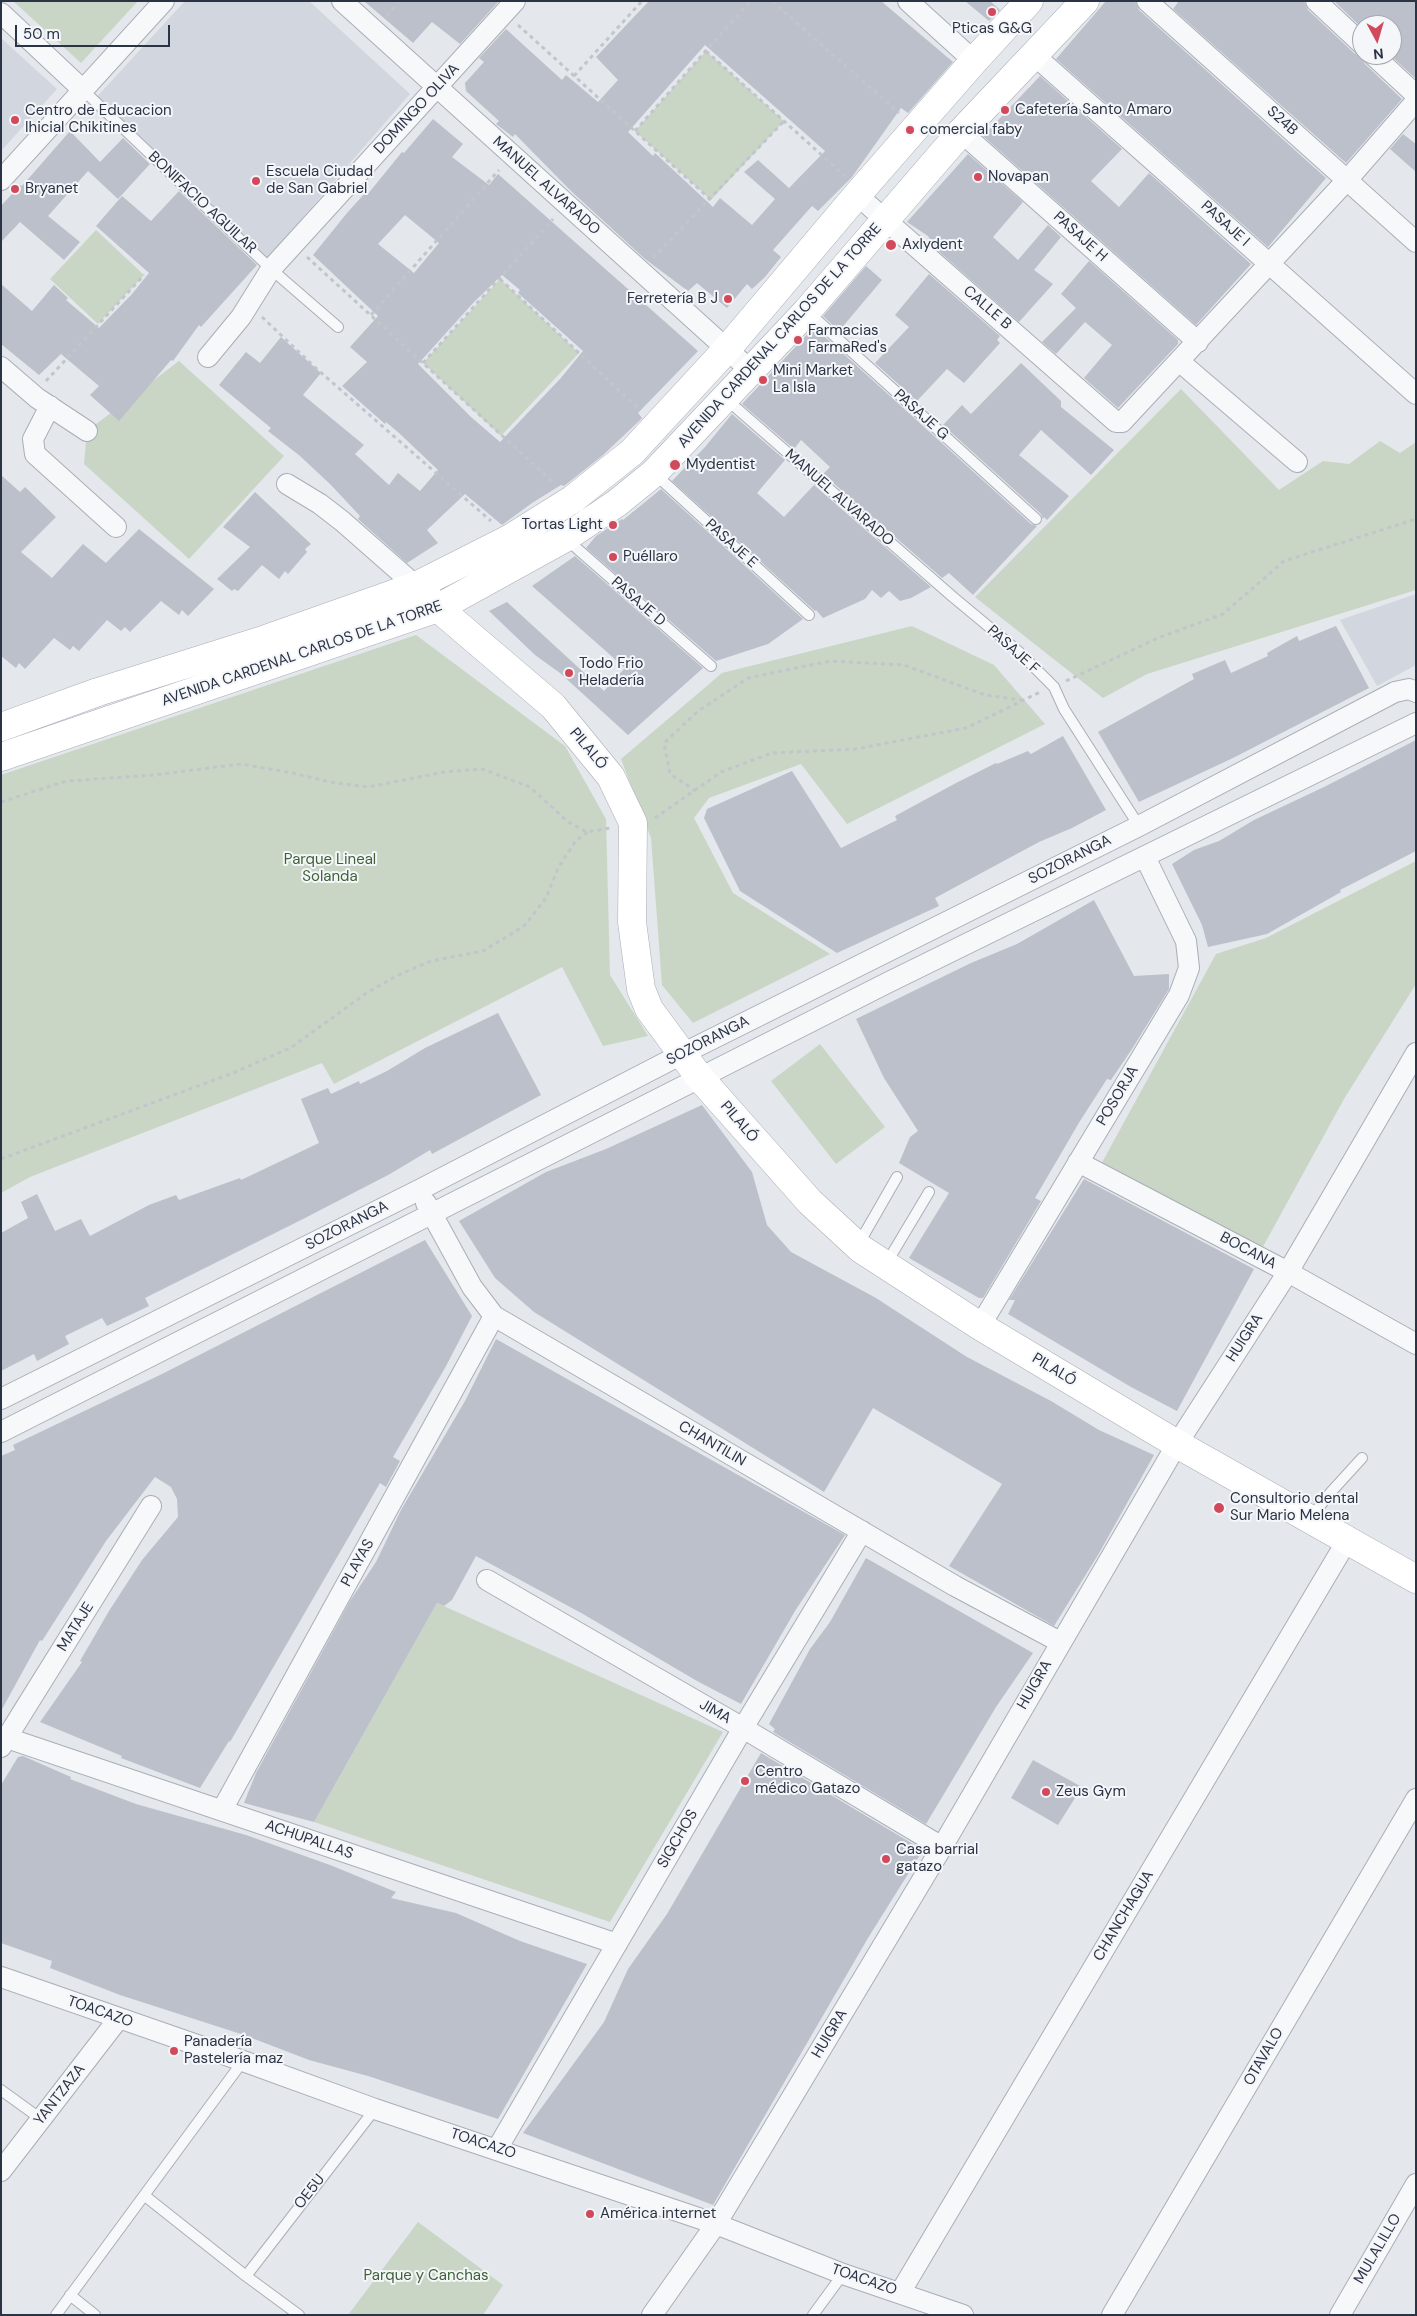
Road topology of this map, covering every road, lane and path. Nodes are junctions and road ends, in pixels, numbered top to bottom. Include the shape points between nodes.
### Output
1 (164, 1) edge
2 (342, 1) edge
3 (399, 1) edge
4 (642, 1) edge
5 (750, 1) edge
6 (772, 1) edge
7 (908, 1) edge
8 (1029, 1) edge
9 (1085, 1) edge
10 (1148, 1) edge
11 (1316, 1) edge
12 (514, 11) edge
13 (1, 13) edge
14 (383, 22) dead end
15 (1352, 35) edge
16 (706, 51) junction
17 (1034, 55) junction
18 (974, 61) junction
19 (1384, 65) edge
20 (574, 76) junction
21 (437, 88) junction
22 (83, 90) junction
23 (1416, 95) edge
24 (1416, 101) edge
25 (899, 114) dead end
26 (784, 121) junction
27 (635, 131) junction
28 (961, 132) junction
29 (499, 170) dead end
30 (1348, 179) junction
31 (1, 180) edge
32 (852, 186) junction
33 (711, 200) junction
34 (554, 218) dead end
35 (886, 219) junction
36 (1416, 242) edge
37 (305, 254) dead end
38 (652, 259) dead end
39 (1270, 264) junction
40 (271, 269) junction
41 (144, 275) dead end
42 (500, 279) junction
43 (807, 311) junction
44 (260, 315) dead end
45 (371, 315) junction
46 (338, 327) dead end
47 (1198, 342) junction
48 (727, 349) junction
49 (208, 358) dead end
50 (1180, 362) junction
51 (423, 363) junction
52 (1, 367) edge
53 (750, 370) junction
54 (45, 382) dead end
55 (1416, 394) edge
56 (725, 398) junction
57 (50, 406) junction
58 (642, 412) dead end
59 (86, 431) dead end
60 (1298, 462) dead end
61 (654, 473) junction
62 (287, 484) dead end
63 (557, 486) dead end
64 (1036, 519) dead end
65 (494, 524) dead end
66 (116, 527) dead end
67 (565, 538) junction
68 (416, 586) junction
69 (953, 598) joint
70 (438, 608) junction
71 (809, 615) dead end
72 (711, 666) dead end
73 (1416, 692) edge
74 (1022, 700) dead end
75 (1416, 723) edge
76 (1, 727) edge
77 (1, 757) edge
78 (696, 791) dead end
79 (1, 802) edge
80 (633, 823) junction
81 (1139, 826) junction
82 (587, 832) junction
83 (1145, 857) junction
84 (876, 958) junction
85 (887, 983) junction
86 (1416, 1053) edge
87 (682, 1054) junction
88 (700, 1078) junction
89 (1, 1159) edge
90 (1078, 1162) junction
91 (897, 1177) dead end
92 (419, 1190) junction
93 (929, 1192) dead end
94 (432, 1214) junction
95 (858, 1246) junction
96 (886, 1265) junction
97 (1288, 1272) junction
98 (494, 1316) junction
99 (980, 1326) junction
100 (1416, 1344) edge
101 (1, 1399) edge
102 (1, 1432) edge
103 (1177, 1444) junction
104 (1362, 1458) dead end
105 (152, 1506) dead end
106 (1311, 1518) junction
107 (862, 1531) junction
108 (1348, 1539) junction
109 (1416, 1579) edge
110 (487, 1580) dead end
111 (1060, 1642) junction
112 (743, 1728) junction
113 (3, 1740) edge
114 (1416, 1799) edge
115 (222, 1810) junction
116 (942, 1847) junction
117 (617, 1944) junction
118 (1, 1977) edge
119 (119, 2018) junction
120 (243, 2061) junction
121 (1, 2090) edge
122 (375, 2109) junction
123 (41, 2119) junction
124 (497, 2149) junction
125 (1, 2171) edge
126 (1416, 2184) edge
127 (145, 2196) junction
128 (716, 2224) junction
129 (843, 2274) junction
130 (246, 2276) junction
131 (900, 2293) junction
132 (70, 2295) junction
133 (296, 2314) edge
134 (56, 2315) edge
135 (95, 2315) edge
136 (652, 2315) edge
137 (813, 2315) edge
138 (963, 2315) edge
139 (1112, 2315) edge
140 (1340, 2315) edge

1 - 22 street
2 - 21 street, MANUEL ALVARADO
3 - 14 path
4 - 20 path
5 - 16 path
6 - 25 path
7 - 18 street
8 - 18 street, AVENIDA CARDENAL CARLOS DE LA TORRE
9 - 17 street, AVENIDA CARDENAL CARLOS DE LA TORRE
10 - 30 street, S24B
11 - 15 street
12 - 20 path
12 - 21 street, DOMINGO OLIVA
13 - 22 street, BONIFACIO AGUILAR
16 - 26 path
16 - 27 path
17 - 28 street, AVENIDA CARDENAL CARLOS DE LA TORRE
17 - 39 street, PASAJE I
18 - 32 street, AVENIDA CARDENAL CARLOS DE LA TORRE
19 - 23 street
20 - 27 path
21 - 40 street, DOMINGO OLIVA
21 - 48 street, MANUEL ALVARADO
22 - 31 street
22 - 40 lane, BONIFACIO AGUILAR
24 - 30 street
26 - 32 path
26 - 33 path
27 - 33 path
28 - 35 street, AVENIDA CARDENAL CARLOS DE LA TORRE
28 - 47 street, PASAJE H
29 - 45 path
30 - 36 street, S24B
30 - 39 street
32 - 35 street, CALLE B
32 - 48 street, AVENIDA CARDENAL CARLOS DE LA TORRE
33 - 38 path
34 - 42 path
35 - 43 street, AVENIDA CARDENAL CARLOS DE LA TORRE
35 - 50 street, CALLE B via 1116,422 1126,420
37 - 45 path
39 - 47 street
39 - 55 street, PASAJE I
40 - 46 lane, BONIFACIO AGUILAR
40 - 49 street, DOMINGO OLIVA via 241,317
41 - 54 path
42 - 51 path
42 - 58 path
43 - 53 street, AVENIDA CARDENAL CARLOS DE LA TORRE
43 - 64 lane, PASAJE G
44 - 65 path
45 - 51 path
47 - 50 street
48 - 53 street, MANUEL ALVARADO
48 - 68 street, AVENIDA CARDENAL CARLOS DE LA TORRE via 632,452 573,499 510,539
50 - 60 street
51 - 63 path
52 - 57 street
53 - 56 street, AVENIDA CARDENAL CARLOS DE LA TORRE
56 - 61 street, AVENIDA CARDENAL CARLOS DE LA TORRE
56 - 69 lane, MANUEL ALVARADO
57 - 59 street
57 - 66 street via 33,439 35,454
61 - 67 street, AVENIDA CARDENAL CARLOS DE LA TORRE
61 - 71 lane, PASAJE E
62 - 68 street, PILALÓ via 342,521
67 - 70 street, AVENIDA CARDENAL CARLOS DE LA TORRE
67 - 72 lane, PASAJE D
68 - 70 street, PILALÓ
68 - 76 street, AVENIDA CARDENAL CARLOS DE LA TORRE
69 - 81 lane, PASAJE F via 1018,651 1054,687 1064,709
70 - 77 street, AVENIDA CARDENAL CARLOS DE LA TORRE
70 - 80 street, PILALÓ via 553,706 611,776
73 - 81 street, SOZORANGA via 1409,689 1395,692
74 - 78 path via 985,695 904,665 830,661 748,678 697,712 664,742 670,774
75 - 83 street, SOZORANGA
79 - 82 path via 66,781 154,775 241,764 368,787 444,772 482,769 530,787 568,822
80 - 82 path
80 - 87 street, PILALÓ via 632,922 641,989 649,1009
81 - 84 street, SOZORANGA
82 - 89 path via 575,842 558,868 546,898 524,926 483,951 431,961 396,976 365,994 292,1047 215,1080
83 - 85 street, SOZORANGA
83 - 90 street, POSORJA via 1186,941 1189,968 1179,995
84 - 85 street
84 - 87 street, SOZORANGA
85 - 88 street, SOZORANGA
86 - 97 street, HUIGRA
87 - 88 street, PILALÓ
87 - 92 street, SOZORANGA
88 - 94 street, SOZORANGA
88 - 95 street, PILALÓ via 810,1202
90 - 97 street, BOCANA
90 - 99 street, POSORJA
91 - 95 lane
92 - 94 street, CHANTILIN
92 - 101 street, SOZORANGA
93 - 96 lane
94 - 98 street, CHANTILIN via 472,1287
94 - 102 street, SOZORANGA
95 - 96 street, PILALÓ
96 - 99 street, PILALÓ
97 - 100 street, BOCANA
97 - 103 street, HUIGRA
98 - 107 street, CHANTILIN
98 - 115 street, PLAYAS
99 - 103 street, PILALÓ
103 - 106 street, PILALÓ
103 - 111 street, HUIGRA
104 - 106 lane
105 - 113 street, MATAJE
106 - 108 street, PILALÓ
107 - 111 street, CHANTILIN via 954,1586
107 - 112 street, SIGCHOS
108 - 109 street, PILALÓ
108 - 131 street, CHANCHAGUA
110 - 112 street, JIMA
111 - 116 street, HUIGRA
112 - 116 street, JIMA
112 - 117 street, SIGCHOS
113 - 115 street, ACHUPALLAS
114 - 139 street, OTAVALO
115 - 117 street, ACHUPALLAS
116 - 128 street, HUIGRA
117 - 124 street, SIGCHOS
118 - 119 street, TOACAZO
119 - 120 street, TOACAZO
119 - 123 street, YANTZAZA
120 - 122 street, TOACAZO
120 - 127 lane
121 - 123 lane
122 - 124 street, TOACAZO
122 - 130 lane, OE5U
123 - 125 street, YANTZAZA
124 - 128 street, TOACAZO
126 - 140 street, MULALILLO
127 - 130 lane
127 - 132 lane
128 - 129 street, TOACAZO
128 - 136 street, HUIGRA
129 - 131 street, TOACAZO
129 - 137 lane
130 - 133 lane
131 - 138 street, TOACAZO
132 - 134 lane
132 - 135 lane

